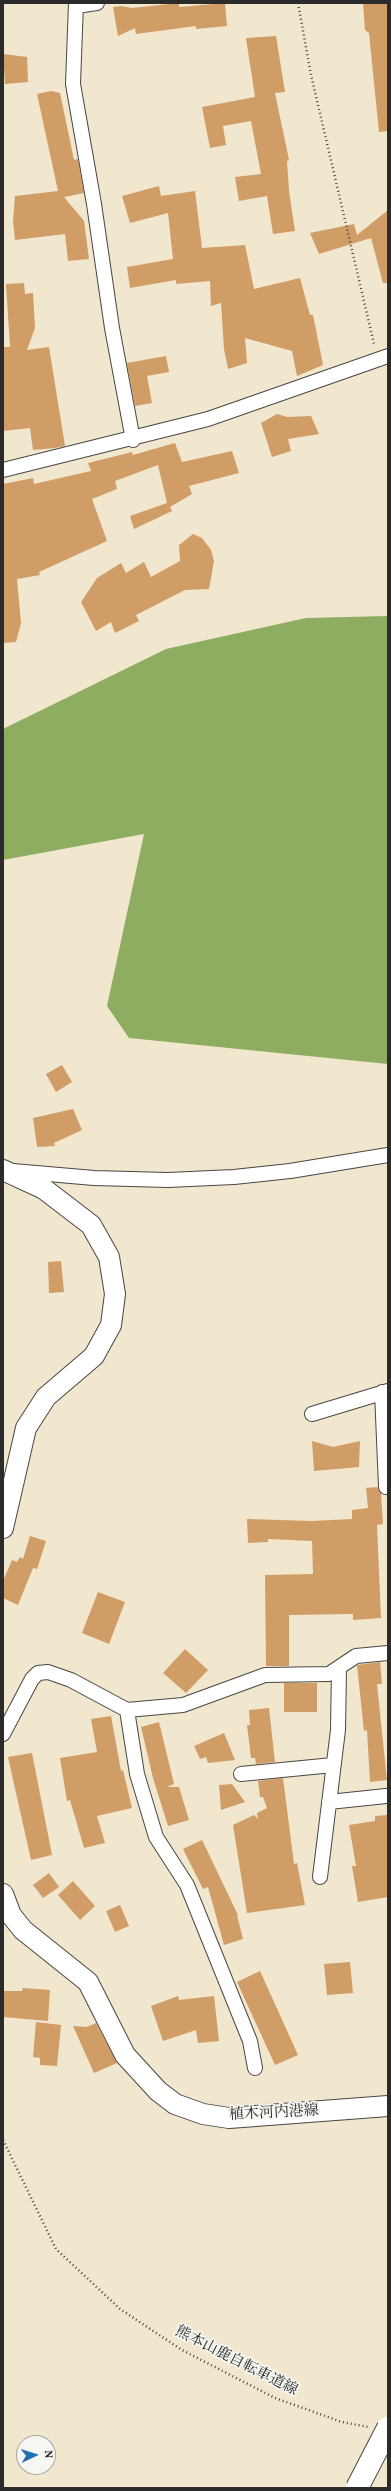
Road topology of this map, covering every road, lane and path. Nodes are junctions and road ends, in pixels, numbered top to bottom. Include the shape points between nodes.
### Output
1 (98, 3) edge
2 (298, 3) edge
3 (76, 5) edge
4 (383, 358) edge
5 (133, 440) junction
6 (3, 470) edge
7 (388, 1155) edge
8 (3, 1170) edge
9 (385, 1391) edge
10 (312, 1414) dead end
11 (386, 1487) dead end
12 (3, 1528) edge
13 (388, 1654) edge
14 (339, 1668) junction
15 (127, 1710) junction
16 (3, 1734) edge
17 (334, 1765) junction
18 (241, 1774) dead end
19 (386, 1796) dead end
20 (329, 1802) junction
21 (320, 1877) dead end
22 (3, 1894) edge
23 (255, 2068) dead end
24 (388, 2106) edge
25 (3, 2140) edge
26 (380, 2428) edge
27 (357, 2488) edge

1 - 3 street
2 - 4 path via 313,82
3 - 5 street via 73,84 112,328
4 - 5 street via 208,419
5 - 6 street via 105,444
7 - 8 street via 290,1171 168,1180 94,1178
8 - 12 main road via 44,1189 92,1225 109,1257 115,1294 111,1325 94,1356 46,1397 26,1428
9 - 10 street
9 - 11 street
13 - 14 street via 356,1656
14 - 15 street via 329,1674 265,1675 183,1705
14 - 17 street via 338,1730
15 - 16 street via 71,1680 48,1672 38,1673 32,1679
15 - 23 street via 137,1774 156,1838 187,1885 250,2041
17 - 18 street
17 - 20 street
19 - 20 street
20 - 21 street
22 - 24 main road, 植木河内港線 via 11,1915 23,1930 88,1982 125,2055 158,2091 175,2104 203,2114 229,2118
25 - 26 path, 熊本山鹿自転車道線 via 56,2249 120,2309 182,2350 275,2398 342,2422
26 - 27 highway, bridge

